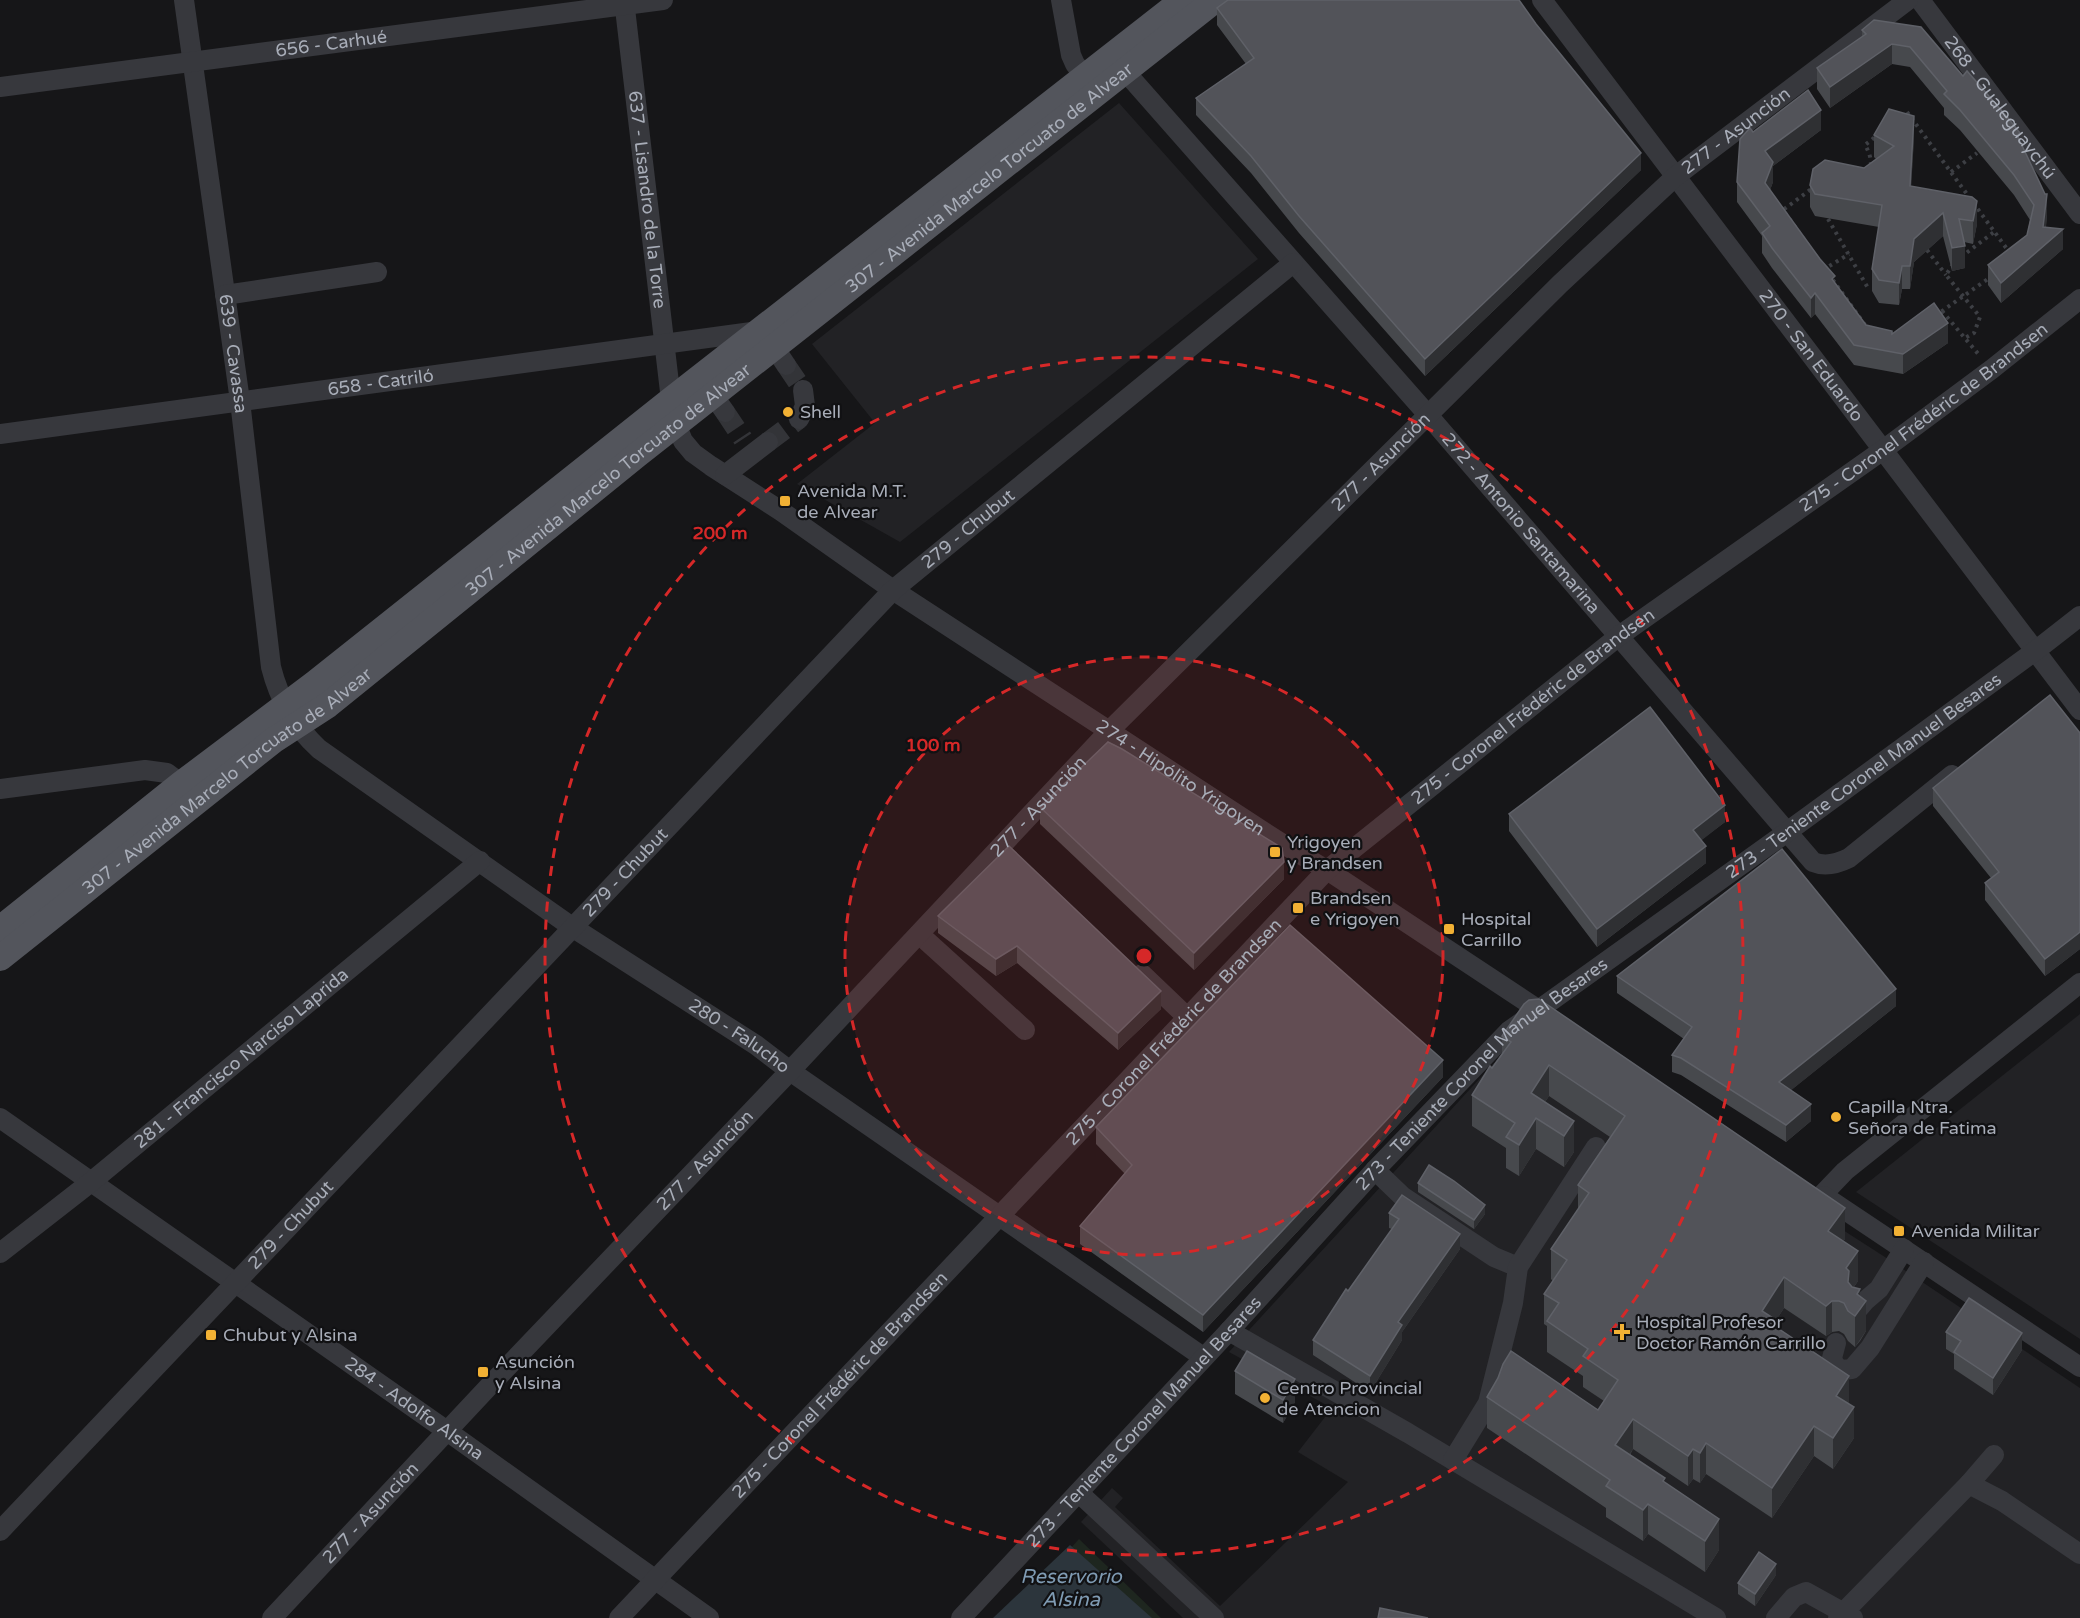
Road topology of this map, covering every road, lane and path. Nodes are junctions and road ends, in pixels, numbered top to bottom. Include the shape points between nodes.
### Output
1 (184, 0) edge
2 (663, 0) edge
3 (1061, 0) edge
4 (1183, 0) edge
5 (1215, 0) edge
6 (1542, 0) edge
7 (1908, 0) edge
8 (1920, 0) edge
9 (624, 3) edge
10 (192, 61) junction
11 (1117, 63) junction
12 (1091, 84) junction
13 (0, 87) edge
14 (1977, 153) dead end
15 (1951, 172) junction
16 (1676, 176) junction
17 (2080, 214) edge
18 (1828, 219) dead end
19 (1994, 232) junction
20 (1927, 250) edge
21 (1849, 254) junction
22 (1293, 263) junction
23 (1825, 269) junction
24 (376, 272) dead end
25 (1817, 274) edge
26 (1946, 274) junction
27 (1869, 288) dead end
28 (225, 295) junction
29 (1963, 296) junction
30 (2080, 299) edge
31 (1942, 311) junction
32 (1965, 338) junction
33 (665, 345) junction
34 (774, 348) junction
35 (1992, 369) junction
36 (803, 390) tunnel mouth
37 (240, 401) junction
38 (674, 412) junction
39 (1428, 415) junction
40 (799, 419) dead end
41 (0, 434) edge
42 (755, 445) tunnel mouth
43 (1883, 450) junction
44 (725, 475) junction
45 (893, 590) junction
46 (2080, 616) edge
47 (1619, 636) junction
48 (2035, 651) junction
49 (2080, 710) edge
50 (290, 715) junction
51 (1110, 730) junction
52 (1967, 764) edge
53 (0, 789) edge
54 (191, 791) junction
55 (1787, 832) junction
56 (1005, 842) junction
57 (1022, 858) edge
58 (480, 861) junction
59 (1327, 870) junction
60 (572, 927) junction
61 (0, 929) edge
62 (919, 934) junction
63 (0, 958) edge
64 (1130, 962) edge
65 (2080, 983) edge
66 (1539, 1010) junction
67 (1188, 1018) junction
68 (1559, 1023) edge
69 (1025, 1030) dead end
70 (790, 1071) junction
71 (0, 1118) edge
72 (1596, 1147) dead end
73 (1375, 1170) junction
74 (91, 1182) junction
75 (1804, 1184) edge
76 (1822, 1195) junction
77 (999, 1216) junction
78 (1904, 1249) junction
79 (0, 1253) edge
80 (1924, 1262) junction
81 (1518, 1267) junction
82 (234, 1283) junction
83 (1859, 1308) edge
84 (1229, 1331) junction
85 (1836, 1343) dead end
86 (1203, 1357) junction
87 (2080, 1367) edge
88 (447, 1431) junction
89 (1994, 1455) dead end
90 (1453, 1460) junction
91 (1969, 1484) junction
92 (1078, 1492) junction
93 (0, 1531) edge
94 (2080, 1554) edge
95 (655, 1579) junction
96 (1844, 1616) edge
97 (272, 1618) edge
98 (619, 1618) edge
99 (709, 1618) edge
100 (961, 1618) edge
101 (1214, 1618) edge
102 (1716, 1618) edge
103 (1776, 1618) edge

1 - 10 street, 639 - Cavassa
2 - 9 street, 656 - Carhué
3 - 12 street via 1071,55
4 - 11 main road, 307 - Avenida Marcelo Torcuato de Alvear
5 - 11 main road, 307 - Avenida Marcelo Torcuato de Alvear
6 - 16 street, 270 - San Eduardo
7 - 16 street, 277 - Asunción
8 - 17 street, 268 - Gualeguaychú
9 - 10 street, 656 - Carhué
9 - 33 street, 637 - Lisandro de la Torre
10 - 13 street, 656 - Carhué
10 - 28 street, 639 - Cavassa
11 - 12 main road, 307 - Avenida Marcelo Torcuato de Alvear
11 - 22 street, 272 - Antonio Santamarina
12 - 34 main road, 307 - Avenida Marcelo Torcuato de Alvear
14 - 15 path
15 - 19 path
15 - 23 path via 1907,112 1873,138 1865,145 1870,153 1866,174 1858,180 1830,175 1783,210
16 - 39 street, 277 - Asunción
16 - 43 street, 270 - San Eduardo
18 - 21 path
19 - 26 path via 1954,262
19 - 29 path via 2015,260
20 - 26 path
21 - 23 path
21 - 27 path
22 - 39 street, 272 - Antonio Santamarina
22 - 45 street, 279 - Chubut
23 - 25 path
23 - 31 path via 1875,339 1895,344
24 - 28 street
26 - 29 path
28 - 37 street, 639 - Cavassa
29 - 31 path
29 - 32 path via 1980,317 1974,333
30 - 35 street, 275 - Coronel Frédéric de Brandsen
31 - 32 path
32 - 35 path
33 - 34 street, 658 - Catriló
33 - 37 street, 658 - Catriló
33 - 38 street, 637 - Lisandro de la Torre
34 - 38 main road, 307 - Avenida Marcelo Torcuato de Alvear
34 - 38 main road, 307 - Avenida Marcelo Torcuato de Alvear via 719,403
35 - 43 street, 275 - Coronel Frédéric de Brandsen
36 - 40 street via 805,406
37 - 41 street, 658 - Catriló
37 - 50 street, 639 - Cavassa via 271,667
38 - 44 street, 274 - Hipólito Yrigoyen via 688,448
38 - 50 main road, 307 - Avenida Marcelo Torcuato de Alvear
39 - 47 street, 272 - Antonio Santamarina
39 - 51 street, 277 - Asunción
42 - 44 street
43 - 47 street, 275 - Coronel Frédéric de Brandsen
43 - 48 street, 270 - San Eduardo
44 - 45 street, 274 - Hipólito Yrigoyen
45 - 51 street, 274 - Hipólito Yrigoyen
45 - 60 street, 279 - Chubut
46 - 48 street, 273 - Teniente Coronel Manuel Besares
47 - 55 street, 272 - Antonio Santamarina
47 - 59 street, 275 - Coronel Frédéric de Brandsen
48 - 49 street, 270 - San Eduardo
48 - 55 street, 273 - Teniente Coronel Manuel Besares
50 - 54 main road, 307 - Avenida Marcelo Torcuato de Alvear
50 - 58 street, 280 - Falucho via 319,749
51 - 56 street, 277 - Asunción
51 - 59 street, 274 - Hipólito Yrigoyen
52 - 55 street, 272 - Antonio Santamarina via 1838,863 1812,862
53 - 54 street via 145,770 167,773
54 - 61 main road, 307 - Avenida Marcelo Torcuato de Alvear
54 - 63 main road, 307 - Avenida Marcelo Torcuato de Alvear
55 - 66 street, 273 - Teniente Coronel Manuel Besares
56 - 57 street
56 - 62 street, 277 - Asunción
58 - 60 street, 280 - Falucho
58 - 74 street, 281 - Francisco Narciso Laprida
59 - 66 street, 274 - Hipólito Yrigoyen
59 - 67 street, 275 - Coronel Frédéric de Brandsen
60 - 70 street, 280 - Falucho
60 - 82 street, 279 - Chubut
62 - 69 street
62 - 70 street, 277 - Asunción
64 - 67 street
65 - 76 street via 1845,1171
66 - 68 street, 274 - Hipólito Yrigoyen
66 - 73 street, 273 - Teniente Coronel Manuel Besares via 1509,1031
67 - 77 street, 275 - Coronel Frédéric de Brandsen
70 - 77 street, 280 - Falucho
70 - 88 street, 277 - Asunción
71 - 74 street, 284 - Adolfo Alsina
72 - 81 street
73 - 81 street via 1402,1196 1494,1257
73 - 84 street, 273 - Teniente Coronel Manuel Besares
74 - 79 street, 281 - Francisco Narciso Laprida
74 - 82 street, 284 - Adolfo Alsina
75 - 76 street
76 - 78 street
77 - 86 street, 280 - Falucho
77 - 95 street, 275 - Coronel Frédéric de Brandsen
78 - 80 street
78 - 83 street via 1880,1289
80 - 85 street via 1870,1348 1852,1369 1835,1366 1832,1358
80 - 87 street
81 - 90 street via 1514,1303 1488,1403
82 - 88 street, 284 - Adolfo Alsina
82 - 93 street, 279 - Chubut
84 - 86 street, 273 - Teniente Coronel Manuel Besares
84 - 90 street
86 - 92 street, 273 - Teniente Coronel Manuel Besares
88 - 95 street, 284 - Adolfo Alsina
88 - 97 street, 277 - Asunción
89 - 91 street
90 - 102 street
91 - 94 street via 2002,1501
91 - 96 street
92 - 100 street, 273 - Teniente Coronel Manuel Besares
92 - 101 street
95 - 98 street, 275 - Coronel Frédéric de Brandsen
95 - 99 street, 284 - Adolfo Alsina
96 - 103 street via 1806,1592 1794,1597

